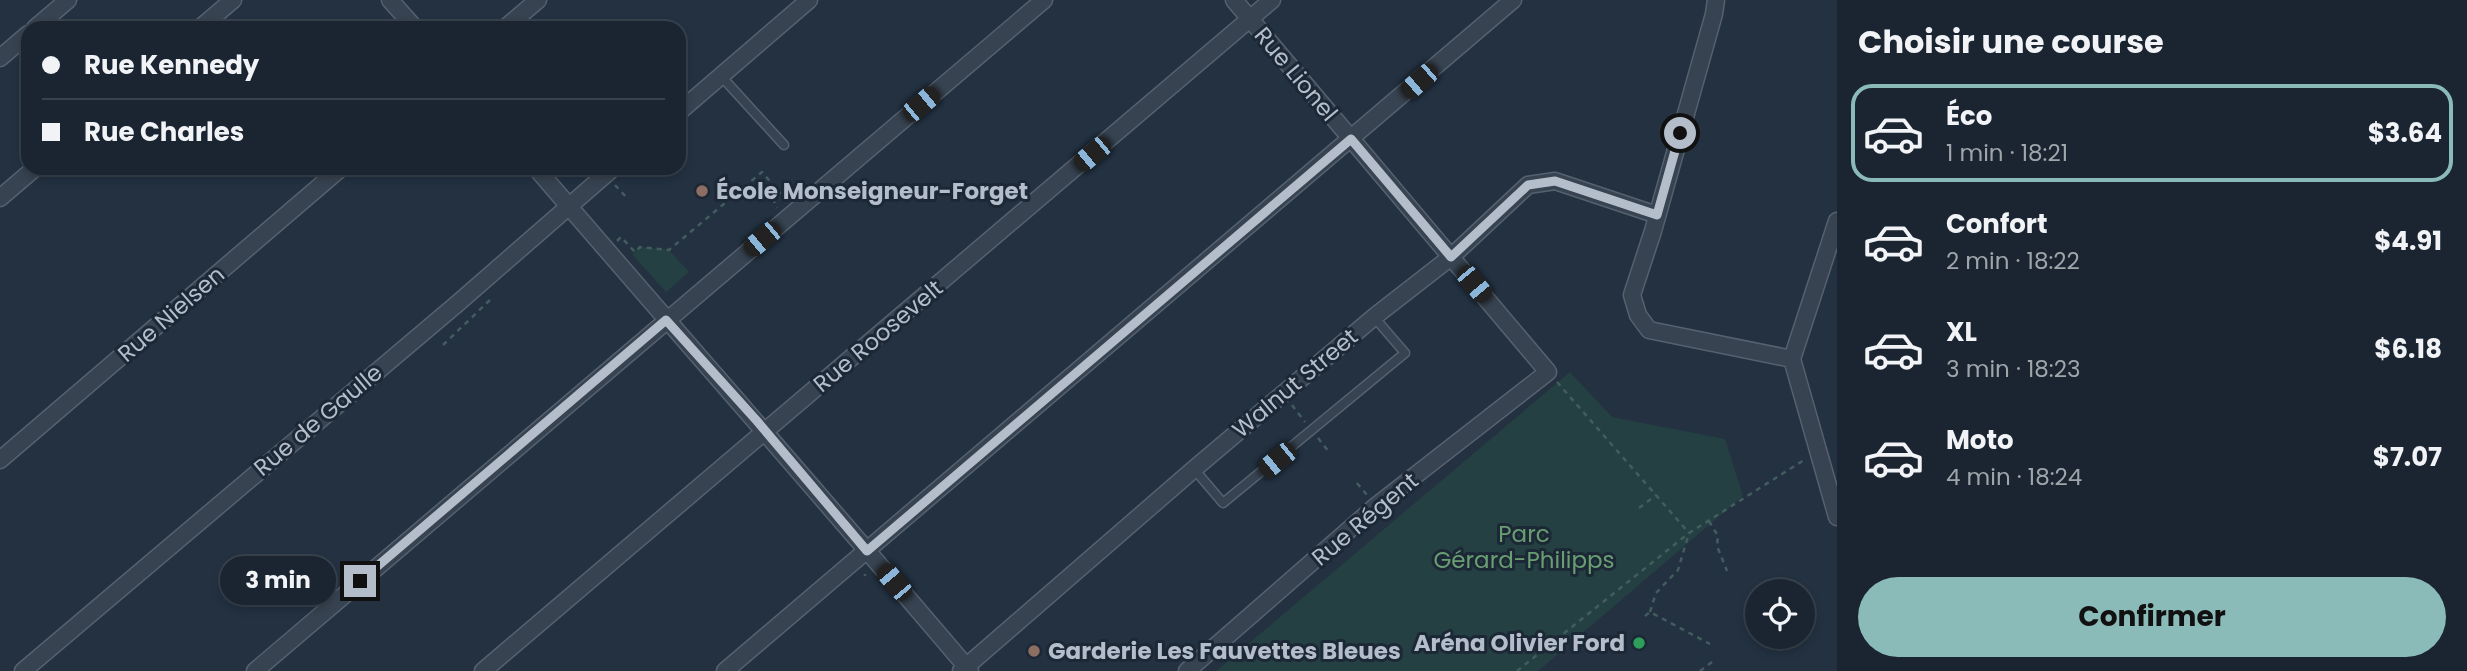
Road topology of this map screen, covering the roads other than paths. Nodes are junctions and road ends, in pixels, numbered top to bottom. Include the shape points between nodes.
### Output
1 (68, 0) edge
2 (233, 0) edge
3 (390, 0) edge
4 (538, 0) edge
5 (809, 0) edge
6 (1044, 0) edge
7 (1234, 0) edge
8 (1272, 0) edge
9 (1513, 0) edge
10 (1716, 0) edge
11 (1250, 19) junction
12 (43, 21) edge
13 (208, 21) edge
14 (409, 21) edge
15 (513, 21) edge
16 (21, 40) edge
17 (0, 58) edge
18 (722, 76) junction
19 (686, 106) edge
20 (1351, 139) junction
21 (784, 145) dead end
22 (27, 175) edge
23 (333, 175) edge
24 (542, 175) edge
25 (605, 175) edge
26 (0, 198) edge
27 (569, 206) junction
28 (1657, 215) junction
29 (1837, 221) edge
30 (1451, 257) junction
31 (1832, 258) edge
32 (1374, 317) junction
33 (666, 320) junction
34 (1792, 359) junction
35 (1552, 376) joint
36 (765, 431) junction
37 (0, 460) edge
38 (1194, 469) junction
39 (1837, 517) edge
40 (867, 551) junction
41 (966, 670) edge
42 (23, 671) edge
43 (255, 671) edge
44 (483, 671) edge
45 (724, 671) edge
46 (1187, 671) edge

1 - 12 street
2 - 13 street
3 - 14 street
4 - 15 street
5 - 18 street
6 - 33 street
7 - 11 street, Rue Lionel
8 - 11 street, Rue Roosevelt
9 - 20 street
10 - 28 street
11 - 20 street, Rue Lionel
11 - 36 street, Rue Roosevelt
16 - 17 street
18 - 19 street
18 - 21 lane
20 - 30 street, Rue Lionel
20 - 40 street
22 - 26 street
23 - 37 street, Rue Nielsen
24 - 27 street
25 - 27 street, Rue de Gaulle
27 - 33 street
27 - 42 street, Rue de Gaulle
28 - 30 street, Walnut Street via 1555,181 1528,185
28 - 34 street via 1632,295 1649,330
29 - 31 street
30 - 32 street, Walnut Street
30 - 35 street, Rue Lionel
31 - 34 street
32 - 38 street, Walnut Street
32 - 38 lane via 1405,353 1223,503
33 - 36 street
33 - 43 street
34 - 39 street
35 - 46 street, Rue Régent via 1377,506
36 - 40 street
36 - 44 street, Rue Roosevelt
38 - 41 street, Walnut Street
40 - 41 street
40 - 45 street

